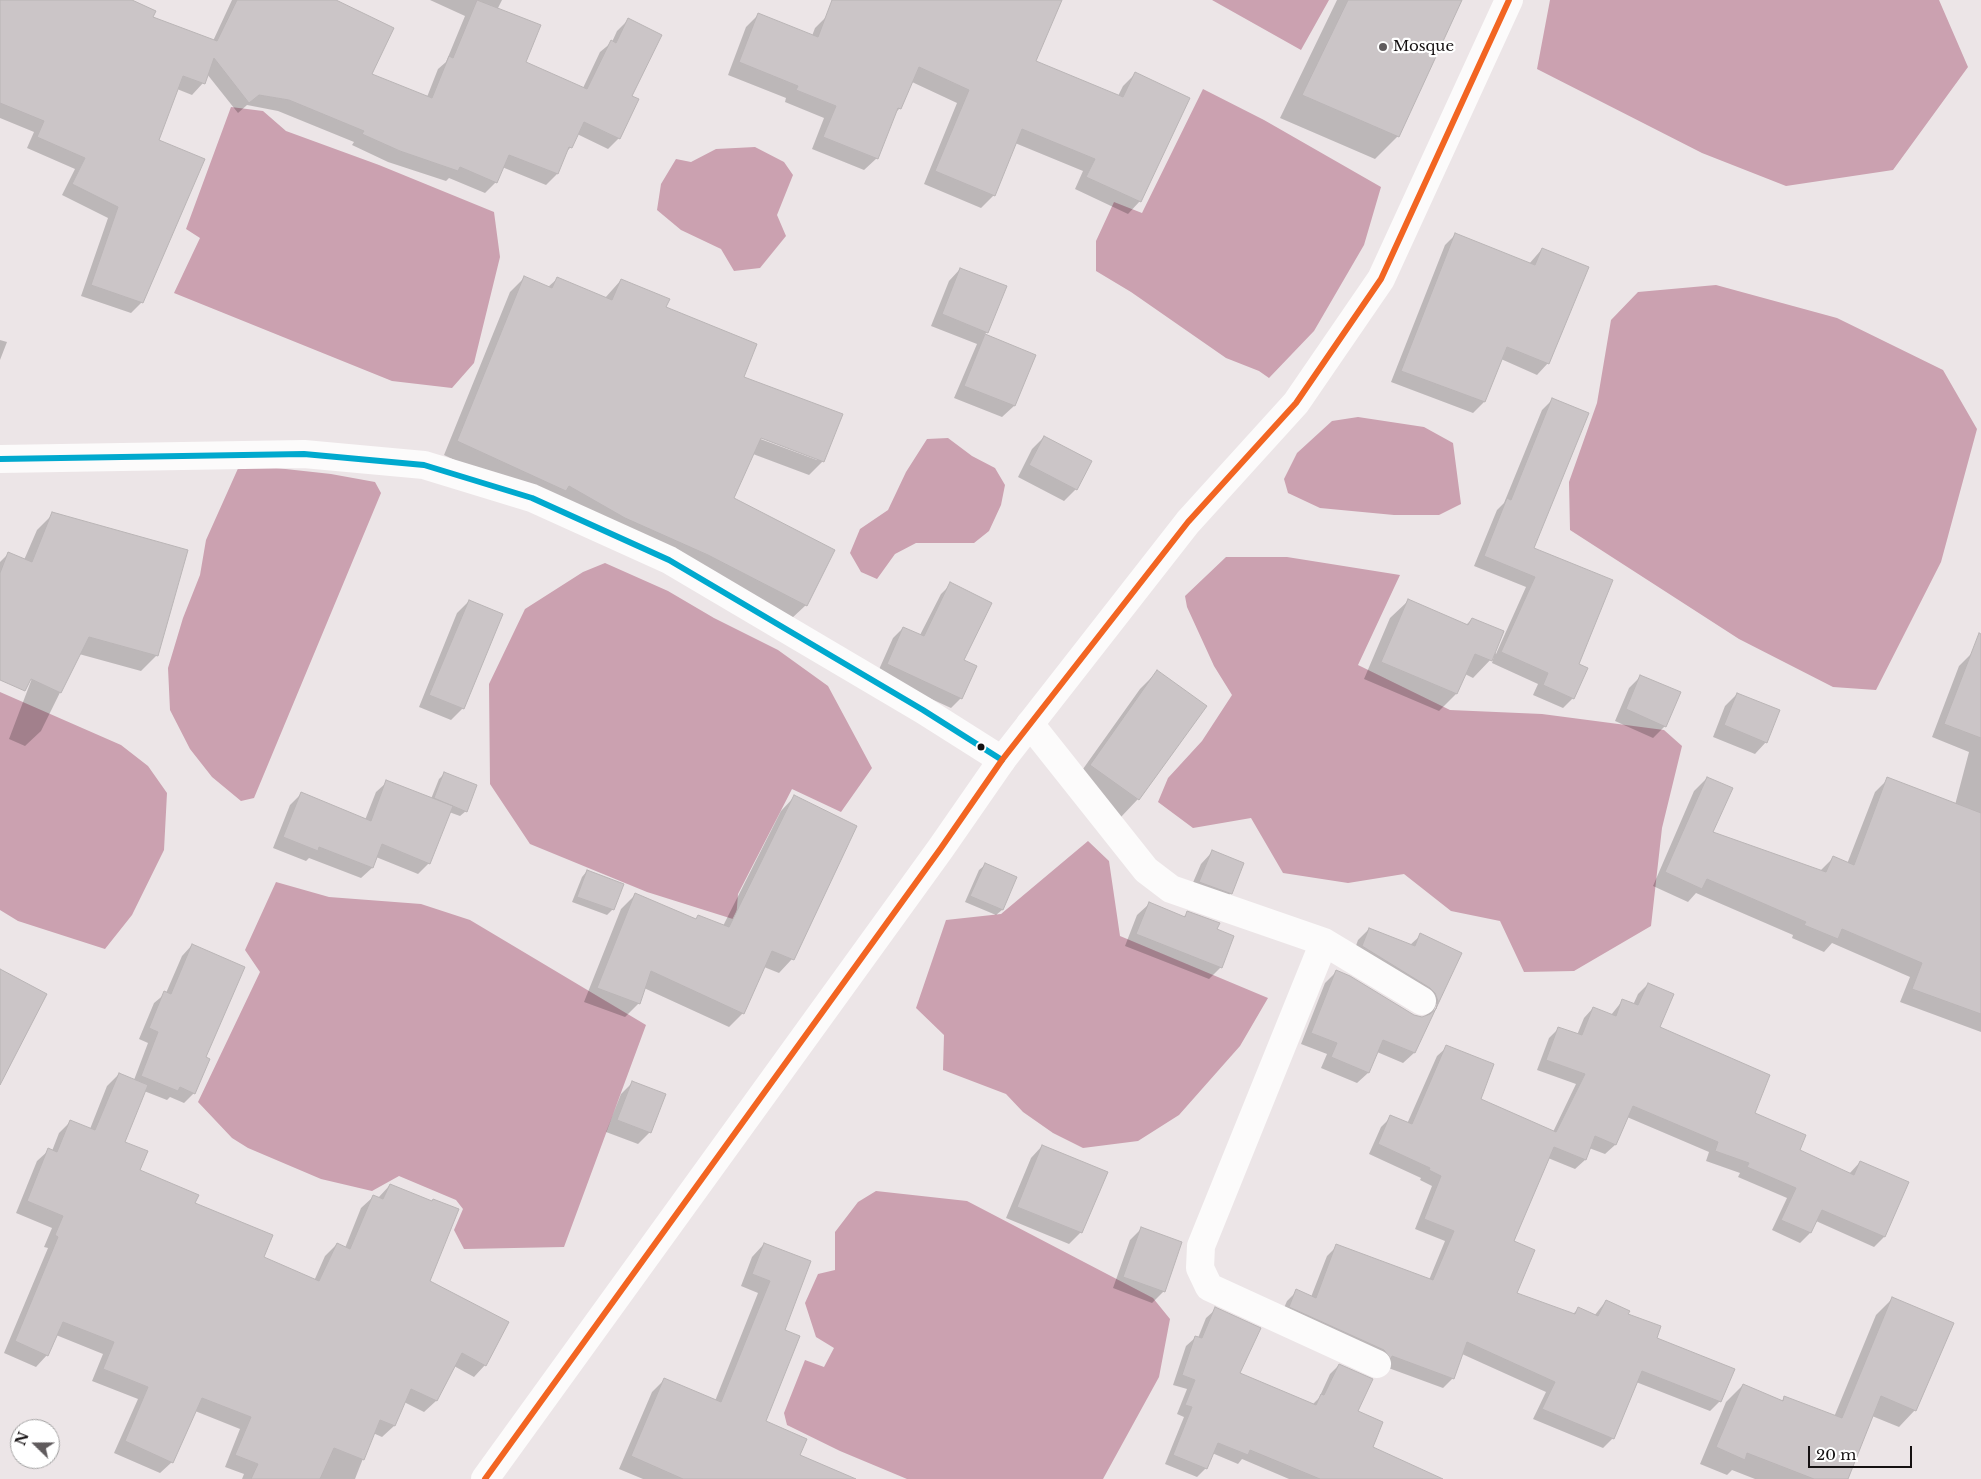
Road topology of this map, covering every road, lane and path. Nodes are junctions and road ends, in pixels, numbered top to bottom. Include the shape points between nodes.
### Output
1 (1509, 0) edge
2 (0, 459) edge
3 (1030, 724) junction
4 (1002, 760) junction
5 (1324, 942) junction
6 (1422, 1001) dead end
7 (1377, 1364) dead end
8 (486, 1479) edge

1 - 3 main road via 1381,279 1296,403 1188,522
2 - 4 main road via 304,454 424,465 532,498 669,560
3 - 4 main road
3 - 5 main road via 1146,870 1171,889
4 - 8 main road
5 - 6 main road
5 - 7 main road via 1201,1246 1200,1268 1208,1287

